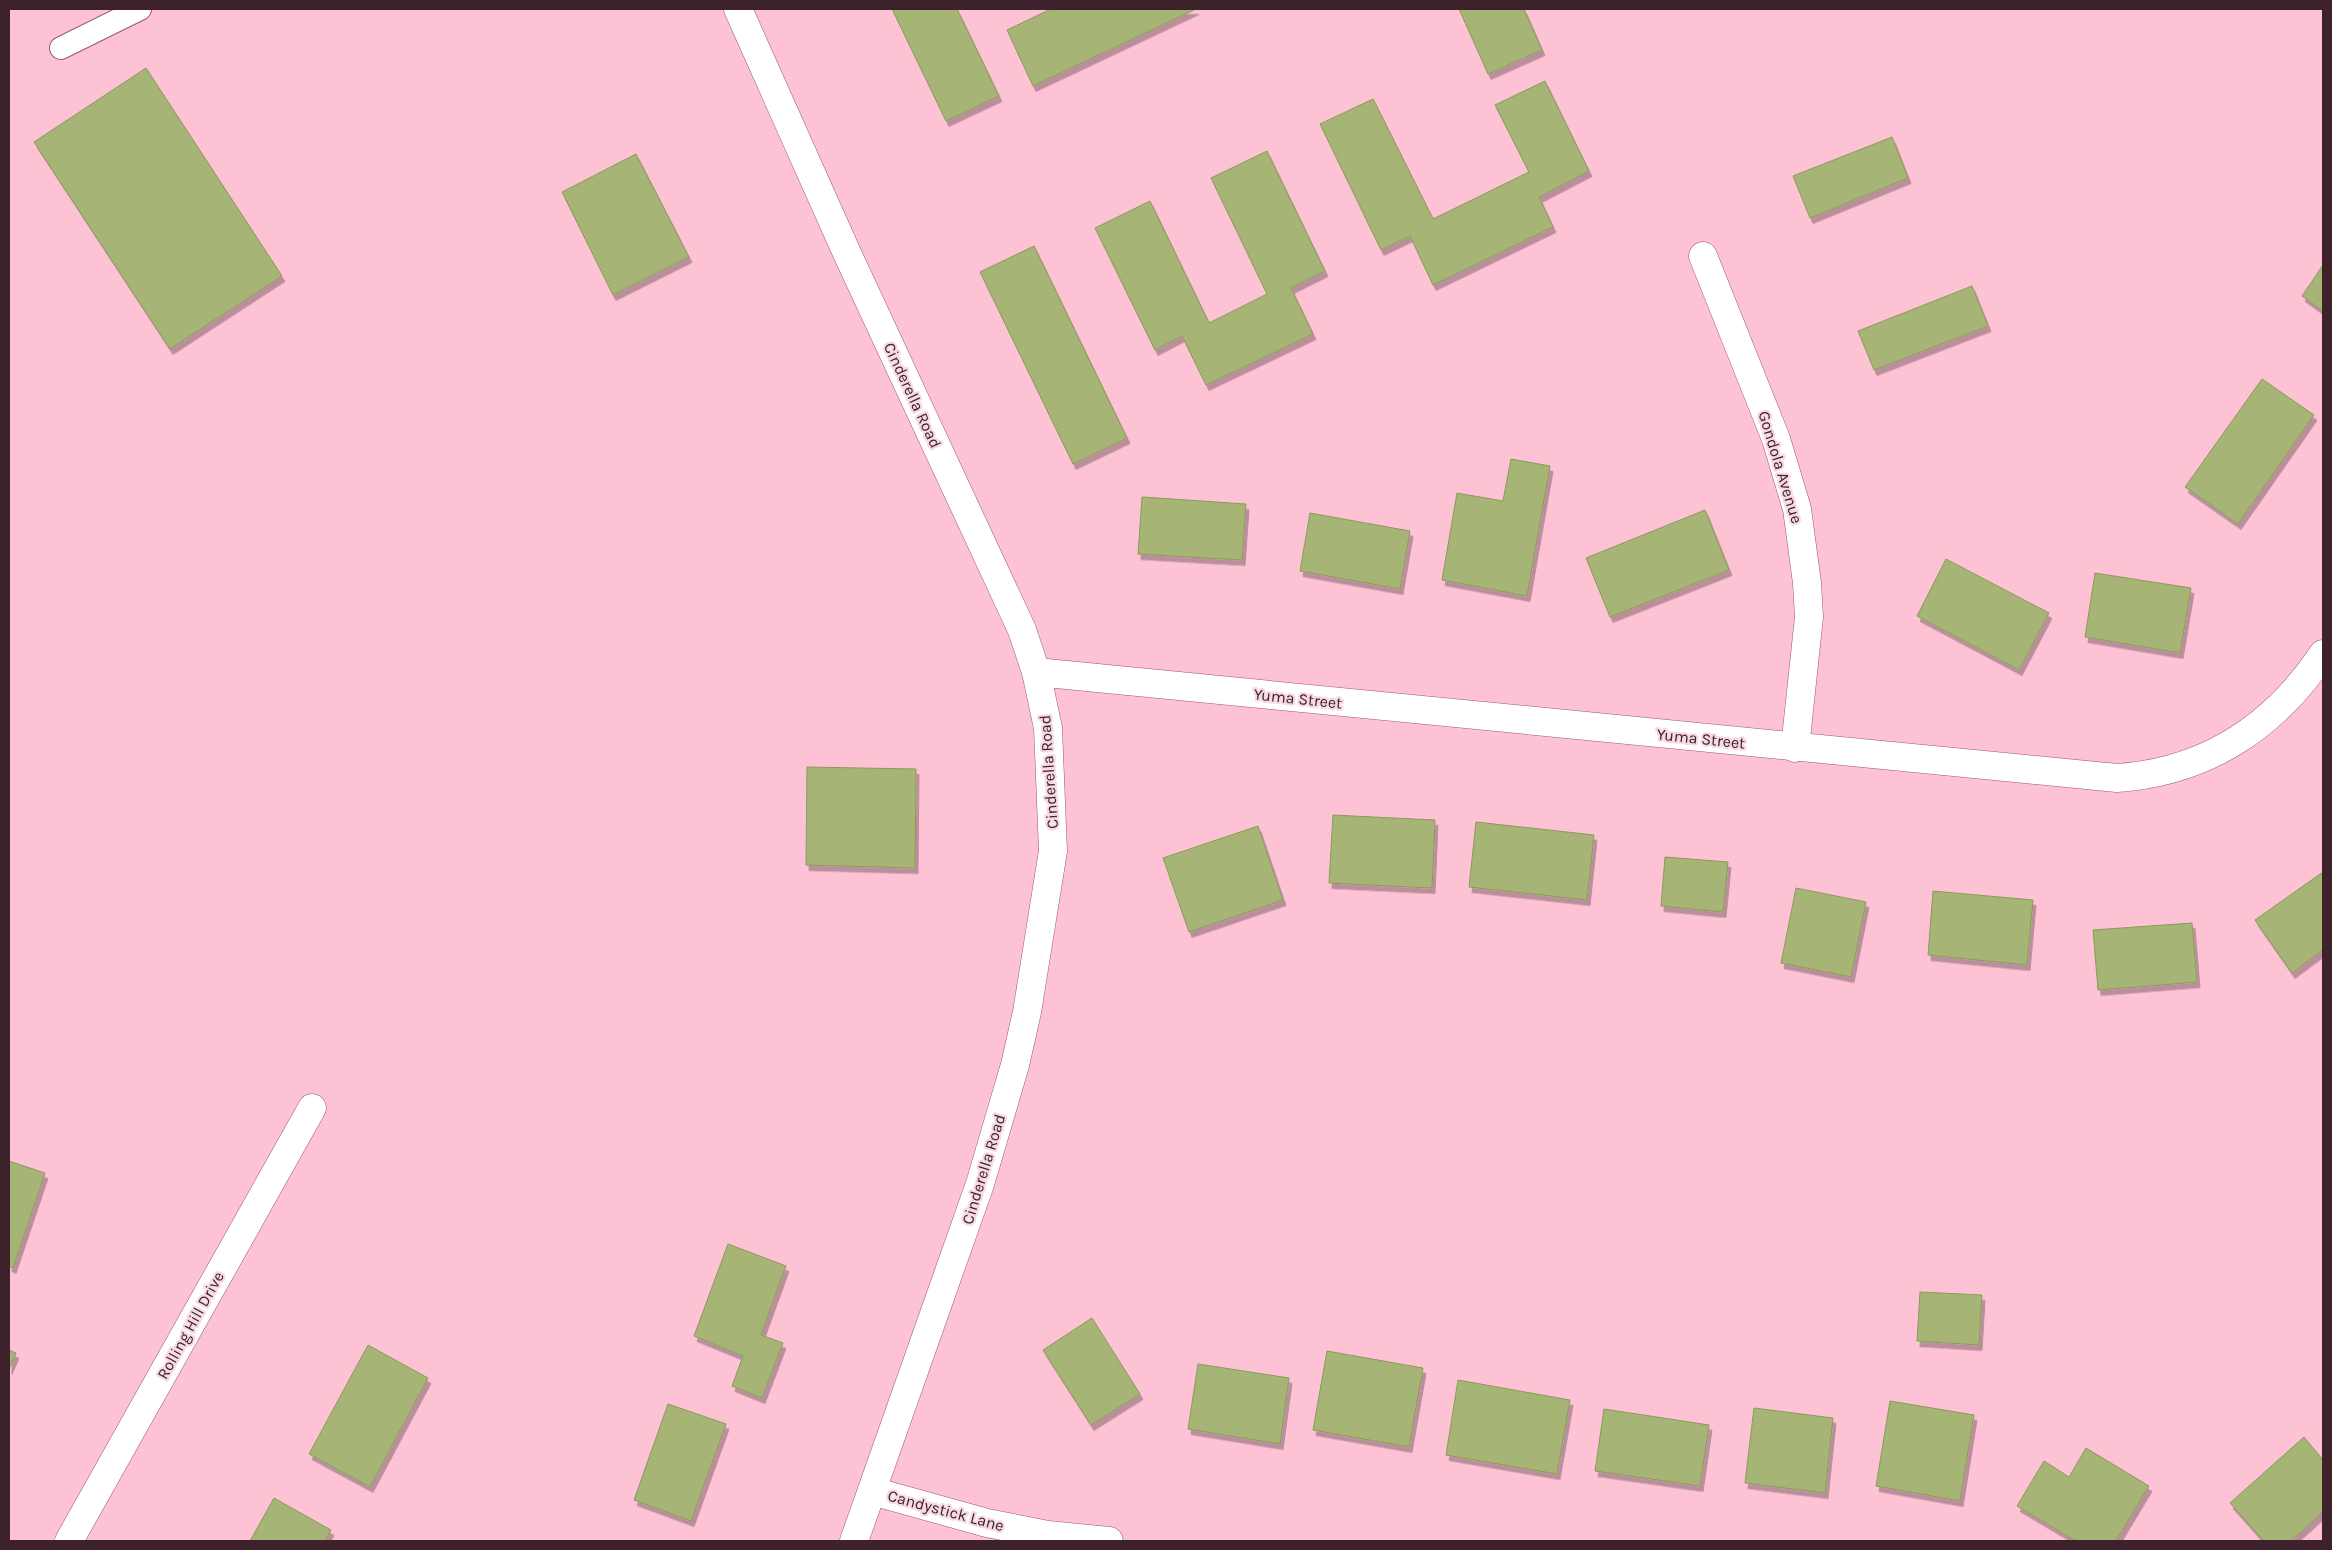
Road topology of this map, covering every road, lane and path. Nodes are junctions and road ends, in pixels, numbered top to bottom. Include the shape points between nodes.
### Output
1 (140, 9) edge
2 (738, 9) edge
3 (61, 48) dead end
4 (1703, 256) dead end
5 (2323, 654) edge
6 (1036, 672) junction
7 (1795, 748) junction
8 (312, 1108) dead end
9 (872, 1491) junction
10 (69, 1541) edge
11 (854, 1541) edge
12 (1109, 1541) edge

1 - 3 lane
2 - 6 street, Cinderella Road via 1022,630
4 - 7 street, Gondola Avenue via 1776,439 1797,509 1809,617
5 - 7 street, Yuma Street via 2307,677 2266,720 2242,737 2195,763 2143,776 2117,778
6 - 7 street, Yuma Street
6 - 9 street, Cinderella Road via 1048,728 1053,851 1027,1012 980,1184
8 - 10 street, Rolling Hill Drive
9 - 11 street, Cinderella Road
9 - 12 street, Candystick Lane via 987,1523 1048,1535

